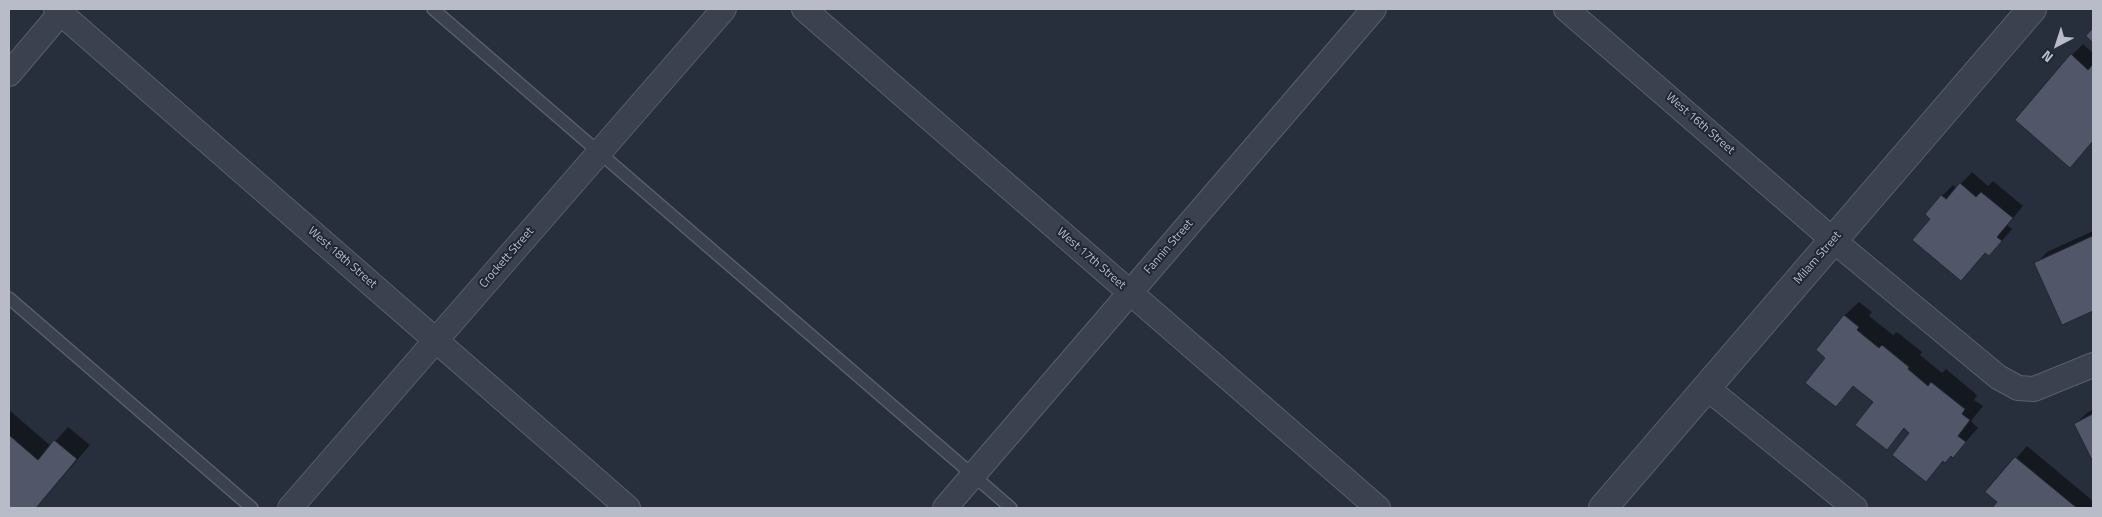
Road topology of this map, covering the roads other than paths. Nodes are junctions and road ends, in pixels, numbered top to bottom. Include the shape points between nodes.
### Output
1 (433, 9) edge
2 (724, 9) edge
3 (804, 9) edge
4 (1374, 9) edge
5 (1566, 9) edge
6 (2032, 9) edge
7 (60, 10) edge
8 (9, 74) edge
9 (599, 152) junction
10 (1833, 240) junction
11 (1130, 293) junction
12 (9, 298) edge
13 (436, 340) junction
14 (2093, 364) edge
15 (1707, 388) junction
16 (973, 476) junction
17 (252, 508) edge
18 (290, 508) edge
19 (628, 508) edge
20 (945, 508) edge
21 (1011, 508) edge
22 (1378, 508) edge
23 (1603, 508) edge
24 (1855, 508) edge

1 - 9 lane
2 - 9 street, Crockett Street
3 - 11 street, West 17th Street
4 - 11 street, Fannin Street
5 - 10 street, West 16th Street
6 - 10 street, Milam Street
7 - 8 street
7 - 13 street, West 18th Street
9 - 13 street, Crockett Street
9 - 16 lane
10 - 14 street, West 16th Street via 1998,377 2018,388 2034,389
10 - 15 street, Milam Street
11 - 16 street, Fannin Street
11 - 22 street, West 17th Street
12 - 17 lane
13 - 18 street, Crockett Street
13 - 19 street, West 18th Street
15 - 23 street, Milam Street
15 - 24 street
16 - 20 street, Fannin Street
16 - 21 lane

